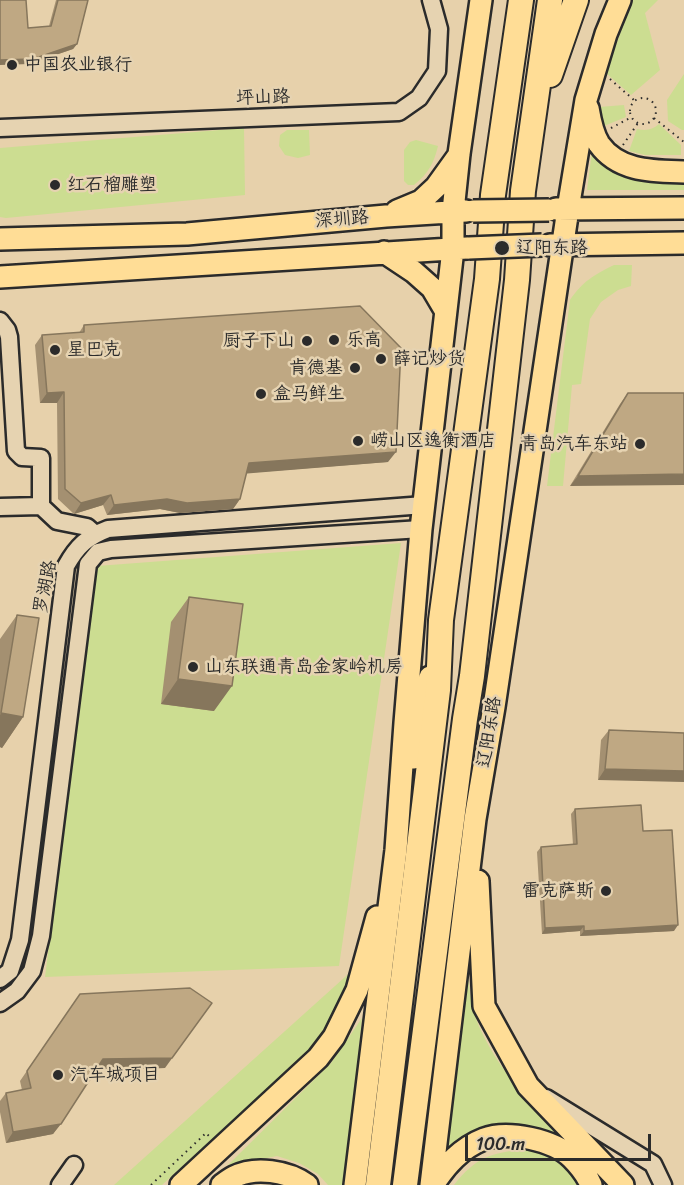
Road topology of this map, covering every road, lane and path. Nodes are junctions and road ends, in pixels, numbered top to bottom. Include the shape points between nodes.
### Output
1 (431, 0) edge
2 (481, 0) edge
3 (512, 0) edge
4 (521, 0) edge
5 (550, 0) edge
6 (576, 0) edge
7 (620, 0) edge
8 (596, 68) junction
9 (586, 100) junction
10 (506, 101) junction
11 (634, 101) junction
12 (534, 116) junction
13 (632, 117) junction
14 (654, 118) junction
15 (638, 123) junction
16 (0, 128) edge
17 (595, 137) junction
18 (684, 141) edge
19 (459, 154) junction
20 (614, 158) junction
21 (684, 172) edge
22 (684, 208) edge
23 (559, 209) junction
24 (463, 211) junction
25 (386, 216) junction
26 (0, 239) edge
27 (684, 243) edge
28 (552, 245) junction
29 (461, 248) junction
30 (384, 252) junction
31 (0, 277) edge
32 (445, 310) junction
33 (0, 321) edge
34 (424, 505) junction
35 (41, 506) junction
36 (0, 507) edge
37 (421, 529) junction
38 (95, 534) junction
39 (441, 620) junction
40 (472, 676) junction
41 (475, 819) junction
42 (396, 850) junction
43 (0, 979) edge
44 (0, 1003) edge
45 (528, 1086) junction
46 (221, 1148) junction
47 (74, 1165) dead end
48 (60, 1185) edge
49 (151, 1185) edge
50 (181, 1185) edge
51 (222, 1185) edge
52 (307, 1185) edge
53 (355, 1185) edge
54 (378, 1185) edge
55 (405, 1185) edge
56 (432, 1185) edge
57 (591, 1185) edge
58 (623, 1185) edge
59 (663, 1185) edge

1 - 16 street, 坪山路 via 439,29 437,71 419,98 399,112
2 - 19 main road
3 - 10 highway
4 - 10 highway
5 - 12 highway, 辽阳东路
6 - 12 highway
7 - 8 main road, 辽阳东路
8 - 9 main road, 辽阳东路
8 - 11 path
9 - 17 main road
9 - 23 main road, 辽阳东路
10 - 39 highway via 487,279
11 - 13 path
11 - 14 path via 650,99 656,110
12 - 40 highway, 辽阳东路
13 - 15 path
13 - 17 path
14 - 15 path
14 - 18 path
15 - 20 path
17 - 20 main road
19 - 24 main road
19 - 25 main road via 421,201
20 - 21 main road via 636,169
22 - 23 main road, 深圳路
23 - 24 main road, 深圳路, bridge
23 - 28 main road, 辽阳东路
24 - 25 main road, 深圳路
24 - 29 main road
25 - 26 main road, 深圳路 via 187,234
27 - 28 main road, 深圳路
28 - 29 main road, 深圳路, bridge
28 - 41 main road, 辽阳东路 via 494,707
29 - 30 main road, 深圳路
29 - 32 main road
30 - 31 main road, 深圳路
30 - 32 main road via 432,288
32 - 34 main road
33 - 35 street via 9,337 16,451 22,457 41,458
34 - 37 main road
34 - 38 street, 罗湖路 via 108,529
35 - 36 street
35 - 38 street via 57,521 87,527
37 - 42 main road
37 - 44 street via 98,552 88,564 40,936 32,971 17,992
38 - 43 street, 罗湖路 via 74,552 66,566 20,940 10,971
39 - 42 main road
39 - 54 highway via 438,690
40 - 41 main road
40 - 55 highway, 辽阳东路
41 - 45 main road via 484,1006
41 - 56 main road, 辽阳东路
42 - 46 main road via 357,990 334,1037 318,1058
42 - 53 main road
45 - 58 main road
45 - 59 street via 653,1164
46 - 49 path via 206,1133
46 - 50 main road
47 - 48 street
51 - 52 main road via 235,1176 258,1171 278,1173
56 - 57 main road via 466,1148 486,1138 507,1135 551,1145 571,1157

